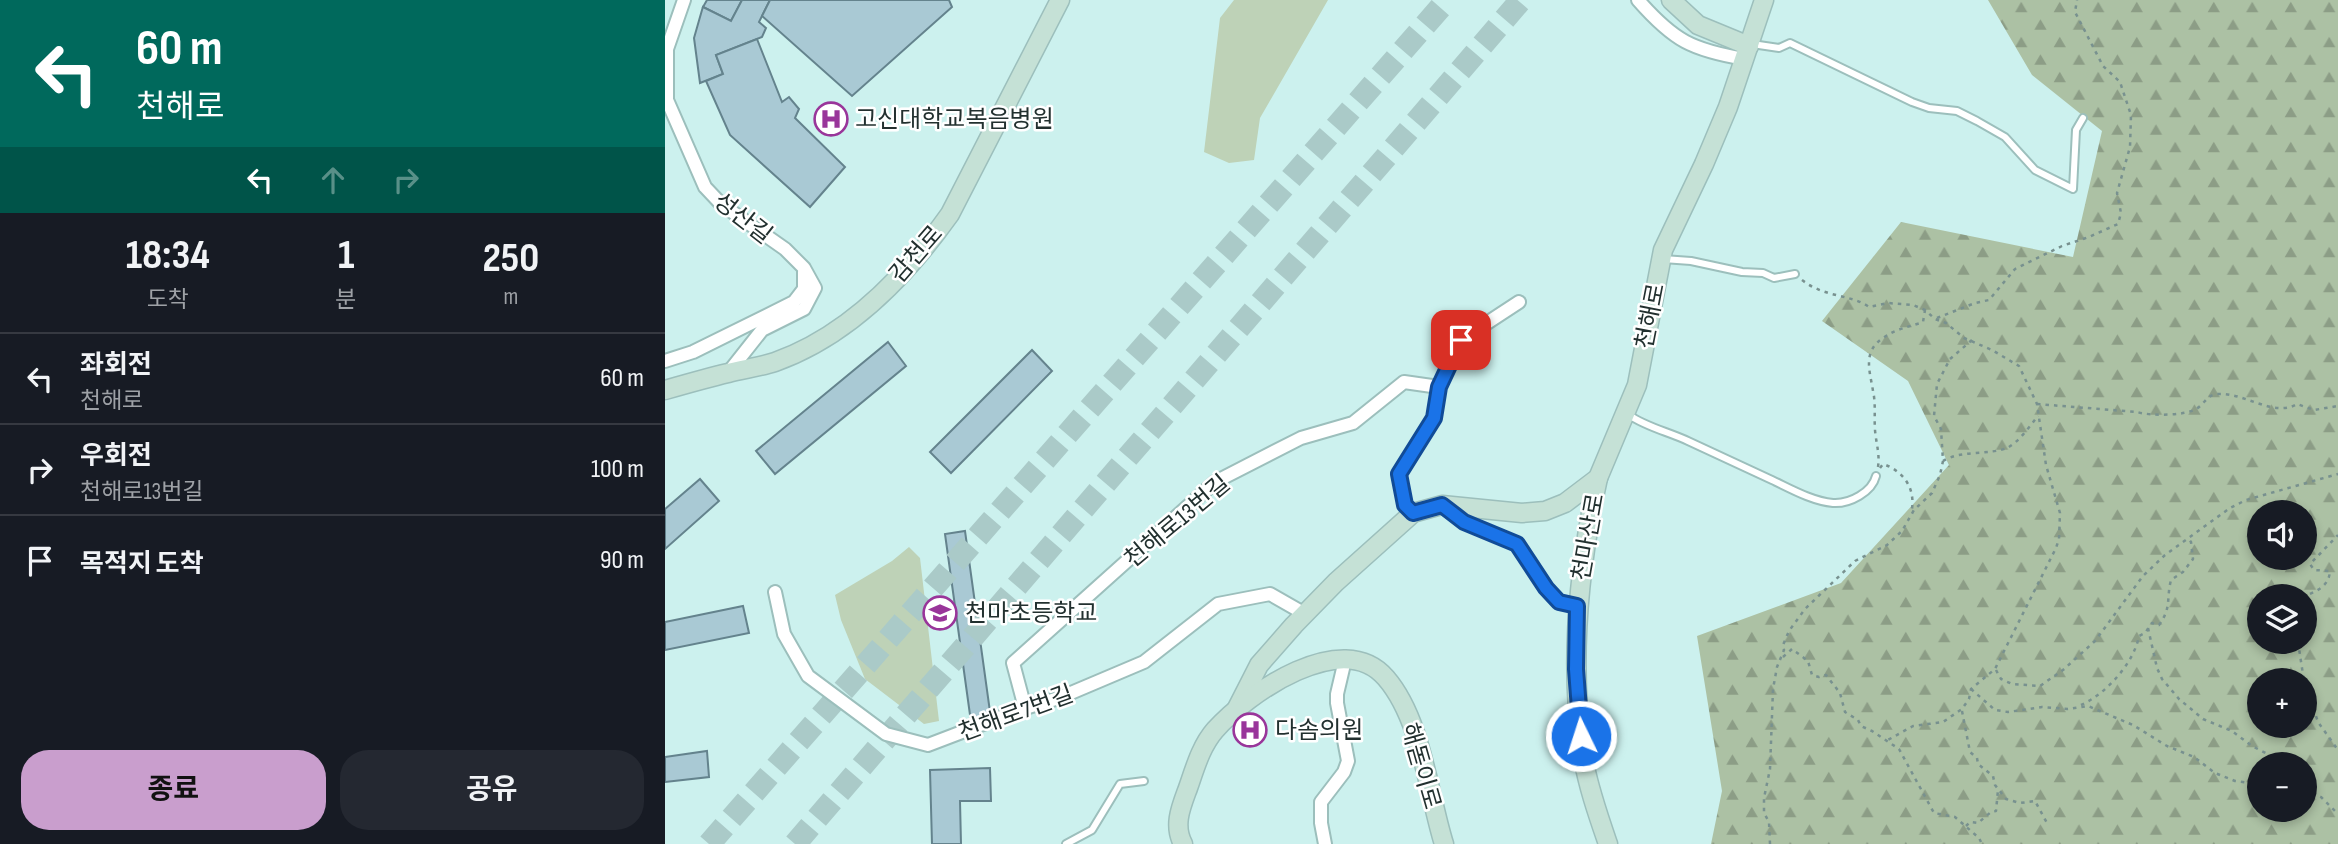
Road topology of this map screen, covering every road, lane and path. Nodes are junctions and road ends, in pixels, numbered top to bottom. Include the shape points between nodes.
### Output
1 (684, 0) edge
2 (1060, 0) edge
3 (1638, 0) edge
4 (1671, 0) edge
5 (1764, 0) edge
6 (1748, 50) junction
7 (2083, 118) dead end
8 (1661, 258) junction
9 (804, 268) junction
10 (1795, 274) joint
11 (1519, 302) dead end
12 (1924, 310) junction
13 (1972, 340) junction
14 (665, 361) edge
15 (728, 373) junction
16 (1439, 387) junction
17 (665, 390) edge
18 (2037, 404) junction
19 (2338, 406) edge
20 (1625, 412) junction
21 (2038, 416) junction
22 (1943, 461) junction
23 (2338, 474) edge
24 (1876, 476) junction
25 (1598, 478) junction
26 (1442, 505) junction
27 (1914, 510) junction
28 (1413, 513) junction
29 (2338, 535) edge
30 (2188, 538) junction
31 (2317, 591) edge
32 (775, 592) dead end
33 (1577, 606) junction
34 (1305, 614) junction
35 (2148, 628) junction
36 (1780, 659) junction
37 (1345, 660) junction
38 (1995, 669) junction
39 (1971, 689) junction
40 (1025, 708) junction
41 (2075, 708) junction
42 (1962, 709) junction
43 (1234, 714) junction
44 (2317, 719) edge
45 (1886, 741) junction
46 (2338, 750) edge
47 (2264, 752) edge
48 (1144, 780) dead end
49 (2247, 782) edge
50 (1999, 790) junction
51 (2317, 796) edge
52 (2338, 814) edge
53 (2047, 823) dead end
54 (1966, 826) junction
55 (1981, 842) edge
56 (1066, 844) edge
57 (1182, 844) edge
58 (1325, 844) edge
59 (1444, 844) edge
60 (1608, 844) edge
61 (1770, 844) edge

1 - 9 street, 성산길 via 667,49 667,100 705,187
2 - 15 street, 감천로 via 950,214 929,244 848,323 774,362
3 - 6 street via 1690,46
4 - 6 street via 1698,25
5 - 6 street, 천해로
6 - 7 lane via 1790,43 1912,102 1957,111 2005,137 2035,170 2073,189 2077,130
6 - 8 street, 천해로 via 1723,119
8 - 10 lane via 1774,278
8 - 20 street, 천해로 via 1637,385
9 - 14 street via 804,289 794,302
9 - 15 street via 815,288 804,309 762,330
10 - 12 path via 1819,291 1869,307 1888,303
11 - 16 street via 1461,340
12 - 13 path
12 - 24 path via 1923,322 1895,330 1869,355 1879,446
13 - 18 path via 2019,366
13 - 22 path via 1950,359 1937,384 1934,416 1941,429
15 - 17 street, 감천로
16 - 28 street via 1434,418 1399,474 1405,505
16 - 40 street, 천해로13번길 via 1404,382 1353,423 1301,438 1215,482 1013,663
18 - 19 path via 2150,416 2193,411 2216,394 2235,395 2281,410 2297,404 2314,410
18 - 21 path
20 - 24 lane via 1831,503 1843,503 1864,492
20 - 25 street, 천해로
21 - 22 path via 2006,448
21 - 38 path via 2060,513 2059,538
22 - 27 path via 1932,493
23 - 30 path via 2246,500
24 - 27 path via 1882,464 1905,479
25 - 26 street via 1565,503 1545,511
25 - 33 street, 천마산로
26 - 28 street
26 - 33 street via 1464,522 1517,544 1559,602
27 - 36 path via 1887,545 1855,561 1805,608 1789,631
28 - 34 street
29 - 31 path via 2309,564 2314,570 2330,571 2329,579
30 - 35 path via 2193,559 2171,580 2165,617
30 - 38 path via 2143,576 2095,641 2040,686 2012,684 2001,679
32 - 40 street, 천해로7번길 via 784,634 808,676 886,734 928,745
33 - 60 street, 천마산로 via 1583,758
34 - 40 street, 천해로7번길 via 1270,594 1218,604 1144,662
34 - 43 street via 1259,664
35 - 41 path via 2139,636 2125,670 2090,701
35 - 47 path via 2157,668 2179,698 2203,719
36 - 45 path via 1795,650 1808,661 1812,675 1826,676 1840,693 1845,712
36 - 61 path via 1773,689 1764,806
37 - 43 street, 해돋이로 via 1304,666 1266,687
37 - 58 street via 1336,694 1348,761 1321,802
37 - 59 street, 해돋이로 via 1378,671 1404,707
38 - 39 path
39 - 41 path via 1995,709 2008,712
39 - 42 path
41 - 49 path via 2088,706 2133,725 2224,777
42 - 45 path via 1943,722 1913,726
42 - 50 path via 1971,752
43 - 57 street, 해돋이로 via 1215,731 1200,755 1178,814
44 - 46 path
45 - 54 path via 1899,749 1934,813 1955,817
48 - 56 lane via 1120,784 1092,830
50 - 53 path via 2013,802 2035,801
50 - 54 path via 1996,811
51 - 52 path
54 - 55 path

